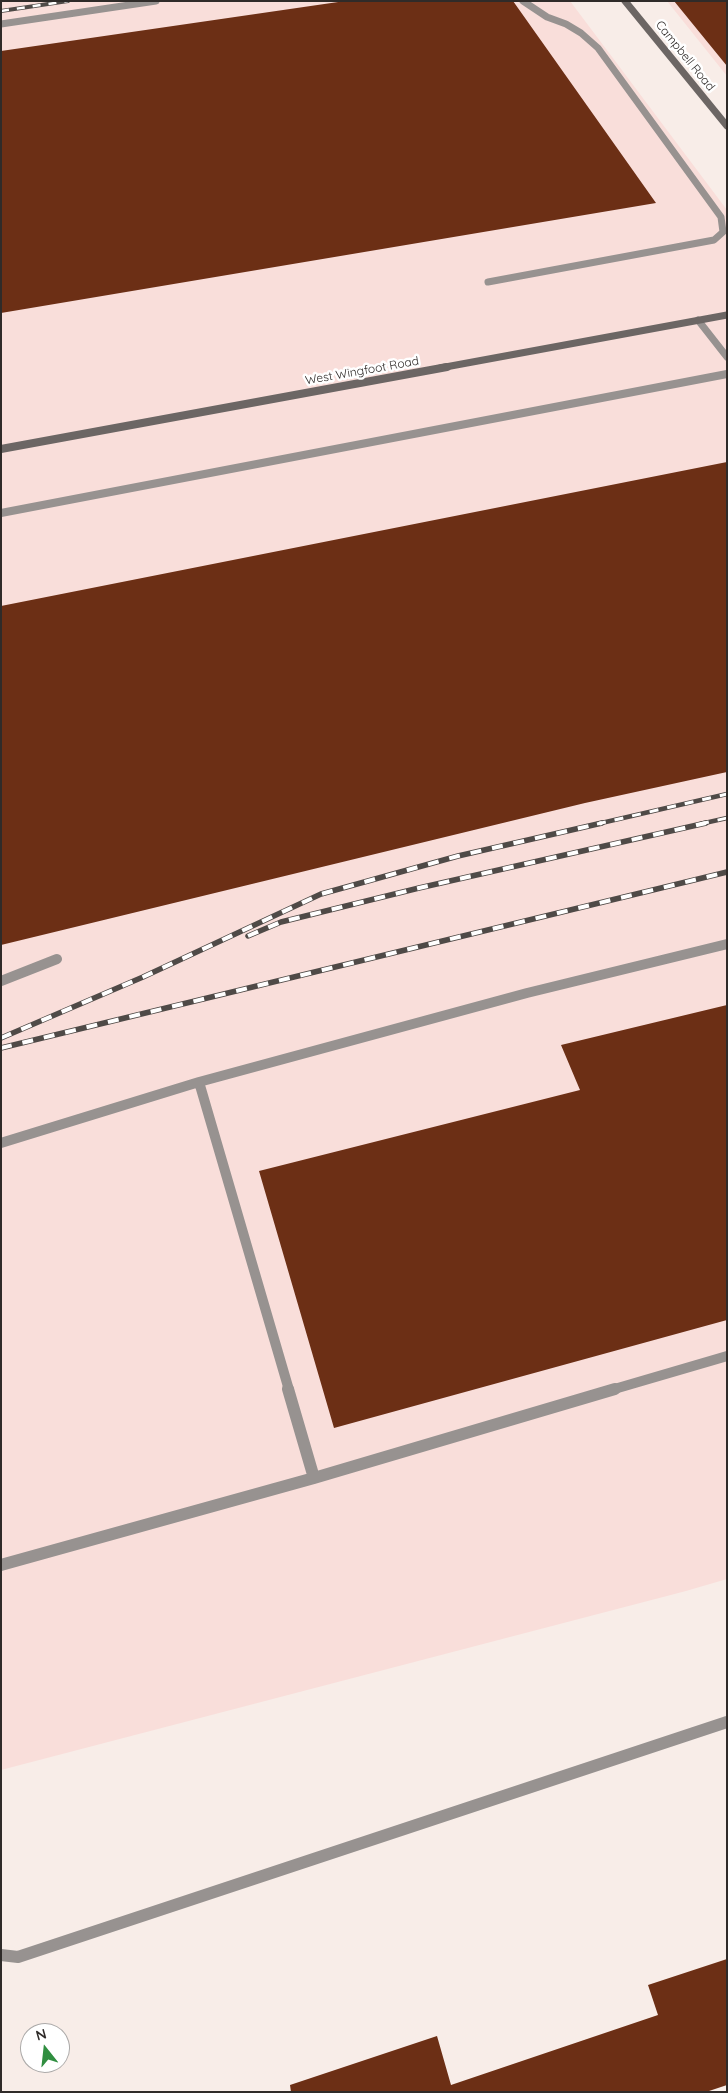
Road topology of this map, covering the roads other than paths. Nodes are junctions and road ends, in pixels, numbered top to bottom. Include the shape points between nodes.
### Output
1 (156, 1) edge
2 (523, 1) edge
3 (625, 1) edge
4 (1, 24) edge
5 (727, 126) edge
6 (488, 282) dead end
7 (727, 314) edge
8 (698, 320) junction
9 (727, 357) edge
10 (727, 374) edge
11 (1, 449) edge
12 (1, 513) edge
13 (727, 944) edge
14 (57, 959) dead end
15 (1, 981) edge
16 (199, 1082) junction
17 (1, 1143) edge
18 (727, 1356) edge
19 (314, 1478) junction
20 (1, 1565) edge
21 (727, 1722) edge
22 (1, 1955) edge

1 - 4 lane
2 - 6 lane via 581,33 598,48 721,217 722,232 714,240
3 - 5 street, Campbell Road
7 - 8 street, West Wingfoot Road
8 - 9 lane
8 - 11 street, West Wingfoot Road
10 - 12 lane
13 - 16 lane via 527,993
14 - 15 lane
16 - 17 lane
16 - 19 lane
18 - 19 lane
19 - 20 lane
21 - 22 lane via 18,1958

